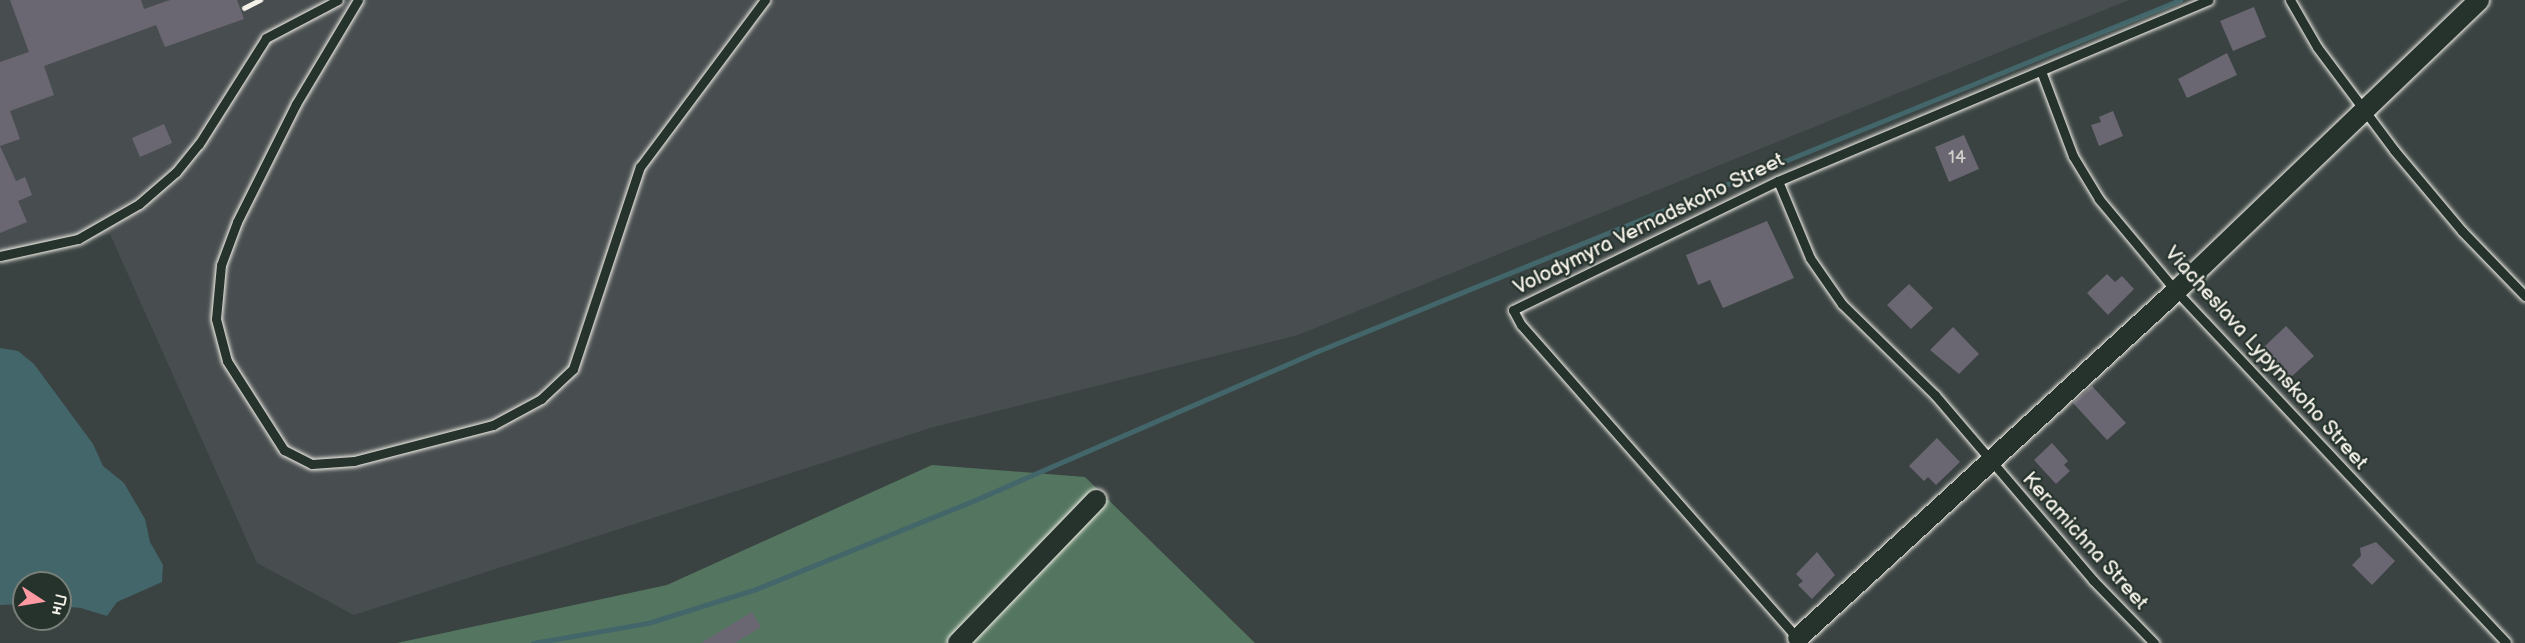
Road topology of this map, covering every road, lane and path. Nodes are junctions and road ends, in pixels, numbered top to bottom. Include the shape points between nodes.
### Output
1 (338, 0) edge
2 (358, 0) edge
3 (765, 0) edge
4 (2209, 0) edge
5 (2290, 0) edge
6 (2479, 0) edge
7 (2041, 71) junction
8 (2367, 111) junction
9 (1778, 181) junction
10 (0, 256) edge
11 (2176, 291) junction
12 (2525, 296) edge
13 (1990, 462) junction
14 (1096, 500) dead end
15 (1800, 641) edge
16 (958, 643) edge
17 (2154, 643) edge
18 (2506, 643) edge

1 - 10 lane via 266,38 199,144 176,172 139,204 78,239
2 - 3 lane via 296,104 237,222 221,265 216,319 226,361 284,450 312,464 354,461 493,424 541,399 573,369 640,167
4 - 7 lane, Volodymyra Vernadskoho Street
5 - 8 lane via 2317,47
6 - 8 street
7 - 9 lane, Volodymyra Vernadskoho Street
7 - 11 lane, Viacheslava Lypynskoho Street via 2058,120 2089,186
8 - 11 street
8 - 12 lane via 2425,190
9 - 13 lane, Keramichna Street via 1810,258 1842,304 1935,395
9 - 15 lane, Volodymyra Vernadskoho Street via 1523,301 1513,313
11 - 13 street
11 - 18 lane, Viacheslava Lypynskoho Street
13 - 15 street
13 - 17 lane, Keramichna Street
14 - 16 street

